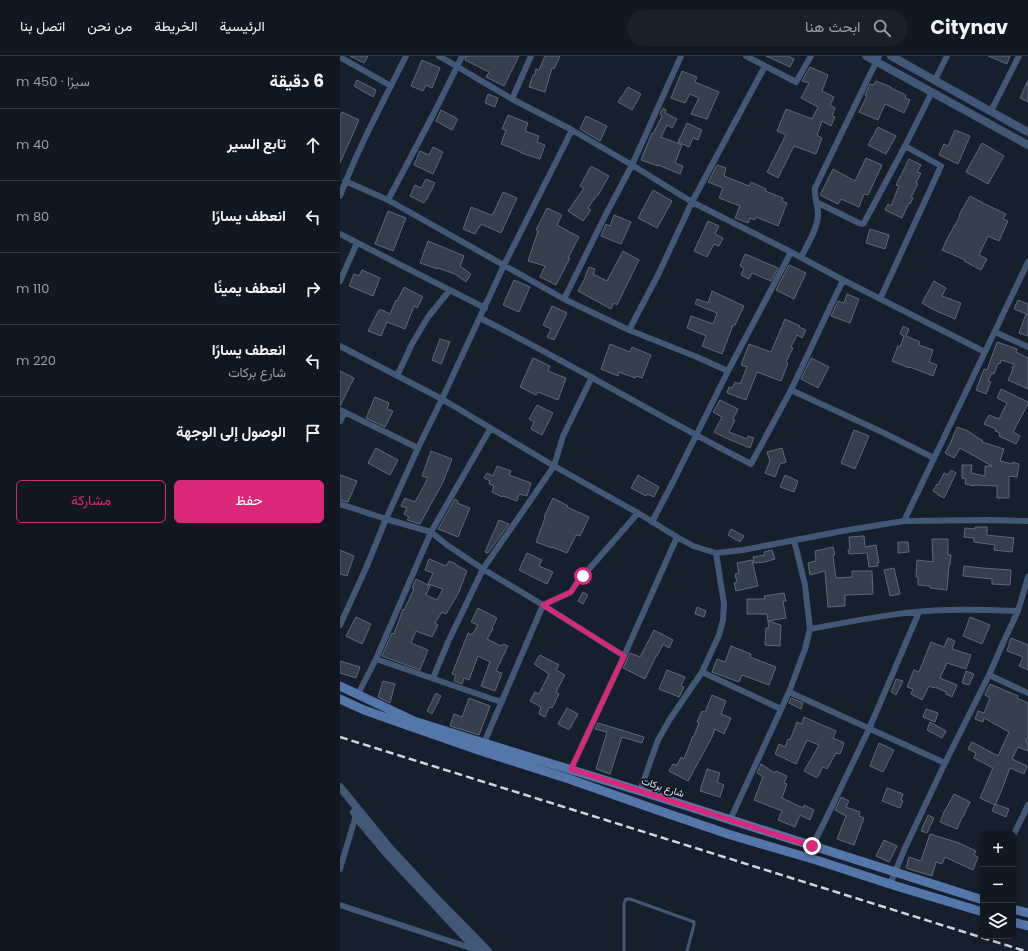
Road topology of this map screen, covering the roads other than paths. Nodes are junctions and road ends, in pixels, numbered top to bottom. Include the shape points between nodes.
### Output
1 (406, 56) edge
2 (439, 56) edge
3 (462, 56) edge
4 (531, 56) edge
5 (681, 56) edge
6 (746, 56) edge
7 (811, 56) edge
8 (866, 56) edge
9 (891, 56) edge
10 (946, 56) edge
11 (1019, 56) edge
12 (340, 57) edge
13 (878, 59) edge
14 (765, 66) junction
15 (457, 67) junction
16 (936, 80) junction
17 (391, 86) junction
18 (932, 92) junction
19 (512, 99) junction
20 (991, 111) junction
21 (572, 130) junction
22 (1028, 132) edge
23 (1028, 145) edge
24 (905, 146) junction
25 (632, 165) junction
26 (345, 181) junction
27 (340, 196) edge
28 (388, 200) junction
29 (692, 202) junction
30 (816, 202) junction
31 (340, 234) edge
32 (357, 243) junction
33 (791, 252) junction
34 (801, 257) junction
35 (1028, 262) edge
36 (504, 265) junction
37 (843, 280) junction
38 (340, 281) edge
39 (449, 291) junction
40 (880, 299) junction
41 (564, 300) junction
42 (485, 308) junction
43 (480, 318) junction
44 (629, 330) junction
45 (995, 332) junction
46 (340, 346) edge
47 (1028, 347) edge
48 (985, 352) junction
49 (728, 371) junction
50 (397, 376) junction
51 (592, 377) junction
52 (791, 390) junction
53 (442, 399) junction
54 (342, 411) edge
55 (340, 422) edge
56 (490, 428) junction
57 (696, 436) junction
58 (418, 448) junction
59 (934, 458) junction
60 (554, 466) junction
61 (340, 504) edge
62 (638, 513) junction
63 (386, 519) junction
64 (904, 521) junction
65 (1028, 521) edge
66 (652, 522) junction
67 (431, 532) junction
68 (677, 537) junction
69 (794, 540) junction
70 (716, 553) junction
71 (483, 569) junction
72 (1028, 577) edge
73 (543, 605) junction
74 (919, 612) junction
75 (1018, 612) junction
76 (340, 625) edge
77 (810, 629) junction
78 (624, 656) junction
79 (376, 659) junction
80 (702, 672) junction
81 (989, 675) junction
82 (433, 678) junction
83 (340, 686) edge
84 (789, 692) junction
85 (1028, 693) edge
86 (358, 694) junction
87 (340, 700) edge
88 (501, 702) junction
89 (781, 709) junction
90 (869, 729) junction
91 (484, 743) junction
92 (945, 763) junction
93 (571, 769) junction
94 (340, 788) edge
95 (640, 791) junction
96 (340, 796) edge
97 (1028, 805) edge
98 (356, 815) junction
99 (730, 820) junction
100 (1015, 831) edge
101 (812, 846) junction
102 (340, 869) edge
103 (895, 872) junction
104 (890, 884) junction
105 (980, 899) edge
106 (340, 905) edge
107 (1016, 910) edge
108 (980, 911) edge
109 (1028, 913) edge
110 (1016, 923) edge
111 (457, 924) junction
112 (1028, 926) edge
113 (478, 951) edge
114 (488, 951) edge
115 (624, 951) edge
116 (687, 951) edge

1 - 17 street
2 - 15 street
3 - 15 street
4 - 19 street
5 - 25 street
6 - 14 street
7 - 14 street via 796,82
8 - 13 street
9 - 16 street
10 - 16 street
11 - 20 street
12 - 17 street
13 - 18 street
13 - 30 street via 815,188
14 - 29 street
15 - 19 street
15 - 28 street
16 - 20 street
17 - 26 street
18 - 23 street
18 - 24 street
19 - 21 street
20 - 22 street
21 - 25 street
21 - 36 street
24 - 30 street via 864,223
24 - 40 street via 942,166
25 - 29 street
25 - 41 street
26 - 27 street
26 - 28 street
28 - 36 street
29 - 33 street
29 - 44 street
30 - 34 street via 818,220
31 - 32 street
32 - 38 street
32 - 39 street
33 - 34 street
33 - 49 street
34 - 37 street
35 - 45 street
36 - 41 street
36 - 42 street
37 - 40 street
37 - 52 street
39 - 42 street
39 - 50 street via 428,317
40 - 48 street
41 - 44 street
42 - 43 street
43 - 51 street
43 - 53 street
44 - 49 street
45 - 47 street
45 - 48 street
46 - 50 street
48 - 59 street
49 - 57 street
50 - 53 street
51 - 57 street
51 - 60 street via 563,436
52 - 57 street via 750,464
52 - 59 street
53 - 56 street
53 - 58 street
54 - 55 street
54 - 58 street
56 - 60 street
56 - 67 street
57 - 66 street
58 - 63 street
59 - 64 street
60 - 62 street
60 - 71 street
61 - 63 street
62 - 66 street
62 - 73 street via 571,592
63 - 67 street
63 - 76 street
64 - 65 street
64 - 69 street
66 - 68 street
67 - 71 street
67 - 79 street
68 - 70 street via 693,546
68 - 78 street
69 - 70 street
69 - 77 street via 805,585
70 - 80 street via 724,604 723,620 719,636
71 - 73 street
71 - 82 street
72 - 75 street
73 - 78 street
73 - 88 street
74 - 75 street
74 - 77 street
74 - 90 street
75 - 81 street
77 - 84 street
78 - 93 street
79 - 82 street
79 - 86 street
80 - 89 street
80 - 95 street via 658,740
81 - 85 street
81 - 92 street
82 - 88 street
83 - 86 main road, شارع بركات
84 - 89 street
84 - 90 street
86 - 91 main road, شارع بركات via 414,721
87 - 104 main road via 480,751 570,779 731,835
88 - 91 street
89 - 99 street
90 - 92 street
90 - 101 street
91 - 93 main road, شارع بركات
92 - 103 street
93 - 95 main road, شارع بركات
94 - 111 street
95 - 99 main road, شارع بركات
96 - 98 street
97 - 100 street
98 - 102 street
98 - 111 street via 388,855
99 - 101 main road, شارع بركات
101 - 103 main road, شارع بركات
103 - 104 street
103 - 105 main road, شارع بركات
104 - 108 main road
106 - 113 street
107 - 109 main road
110 - 112 main road
111 - 113 street
111 - 114 street
115 - 116 lane via 624,903 630,898 692,920 694,925

